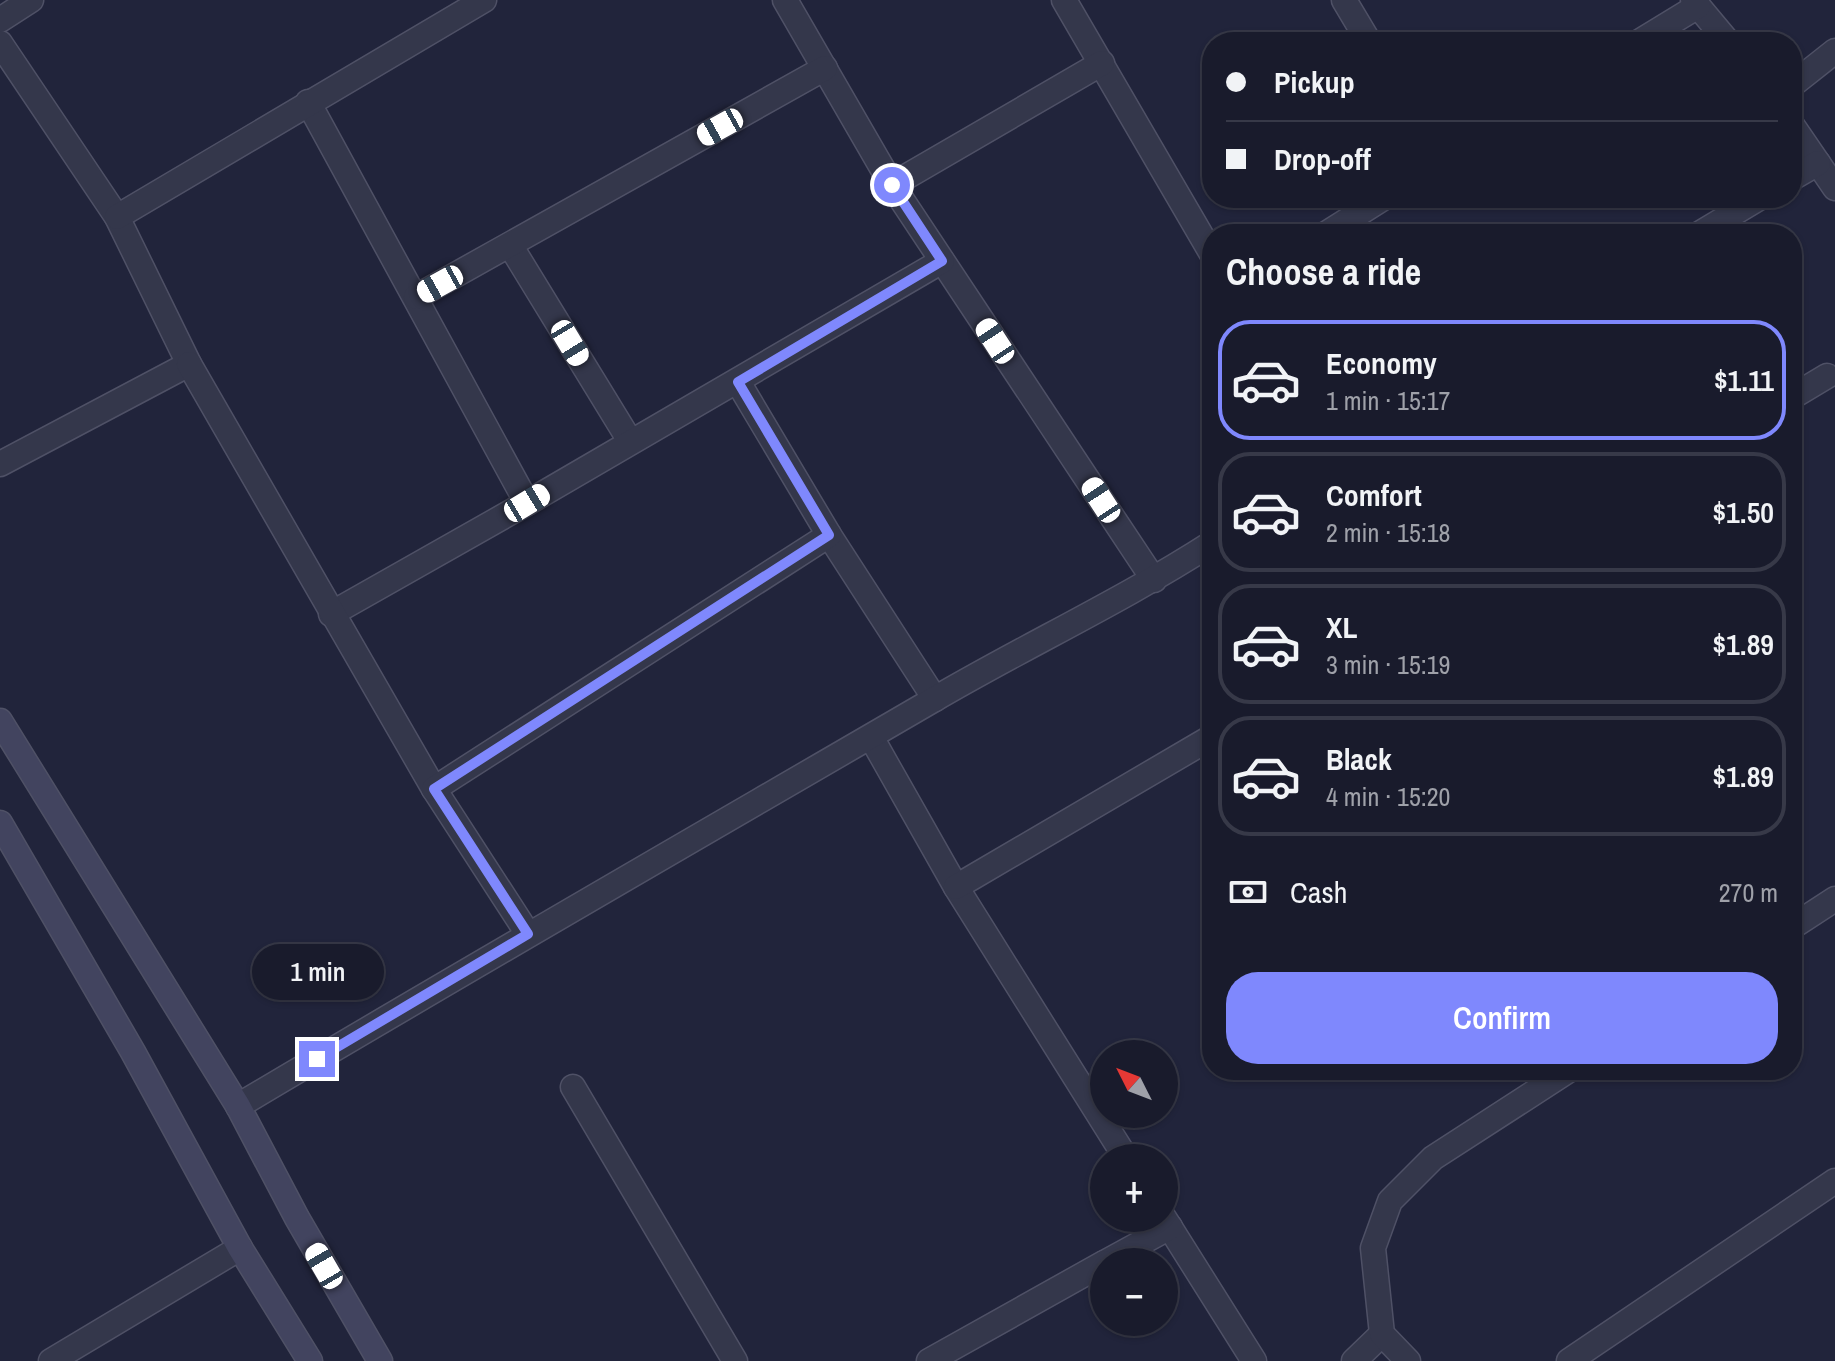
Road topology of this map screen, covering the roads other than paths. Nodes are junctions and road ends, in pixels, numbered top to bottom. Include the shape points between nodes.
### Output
1 (31, 0) edge
2 (484, 0) edge
3 (785, 0) edge
4 (1064, 0) edge
5 (1344, 0) edge
6 (1696, 3) edge
7 (0, 20) edge
8 (1363, 32) edge
9 (1654, 32) edge
10 (1720, 32) edge
11 (0, 43) edge
12 (1835, 51) edge
13 (1102, 63) junction
14 (825, 68) junction
15 (1802, 77) edge
16 (308, 102) junction
17 (1802, 140) edge
18 (1818, 163) junction
19 (1802, 172) edge
20 (892, 185) junction
21 (1835, 188) edge
22 (1367, 208) edge
23 (1742, 208) edge
24 (117, 217) junction
25 (1342, 224) edge
26 (1716, 224) edge
27 (1202, 237) edge
28 (510, 245) junction
29 (942, 261) junction
30 (416, 297) junction
31 (189, 364) junction
32 (1827, 376) dead end
33 (738, 382) junction
34 (1802, 391) edge
35 (630, 441) junction
36 (0, 464) edge
37 (527, 503) junction
38 (829, 535) junction
39 (1202, 549) edge
40 (1154, 580) junction
41 (331, 614) junction
42 (935, 699) junction
43 (0, 721) edge
44 (871, 737) junction
45 (1202, 743) edge
46 (434, 789) junction
47 (0, 823) edge
48 (956, 887) junction
49 (1835, 899) edge
50 (1802, 920) edge
51 (528, 934) junction
52 (1554, 1080) edge
53 (573, 1087) dead end
54 (238, 1106) junction
55 (1117, 1144) edge
56 (1835, 1181) edge
57 (1152, 1232) edge
58 (1173, 1232) edge
59 (240, 1248) junction
60 (1128, 1248) edge
61 (1090, 1271) edge
62 (1382, 1334) junction
63 (51, 1361) edge
64 (310, 1361) edge
65 (380, 1361) edge
66 (735, 1361) edge
67 (929, 1361) edge
68 (1254, 1361) edge
69 (1354, 1361) edge
70 (1408, 1361) edge
71 (1569, 1361) edge

1 - 7 street
2 - 16 street
3 - 14 street
4 - 13 street
5 - 8 street
6 - 9 street
6 - 10 street
11 - 24 street
12 - 15 street
13 - 20 street
13 - 27 street
14 - 20 street
14 - 28 street
16 - 24 street
16 - 30 street
17 - 18 street
18 - 19 street
18 - 21 street
20 - 29 street
22 - 25 street
23 - 26 street
24 - 31 street
28 - 30 street
28 - 35 street
29 - 33 street
29 - 40 street
30 - 37 street
31 - 36 street
31 - 41 street
32 - 34 street
33 - 35 street
33 - 38 street
35 - 37 street
37 - 41 street
38 - 42 street
38 - 46 street
39 - 40 street
40 - 42 street
41 - 46 street
42 - 44 street
43 - 54 main road
44 - 48 street
44 - 51 street
45 - 48 street
46 - 51 street
47 - 59 main road
48 - 55 street
49 - 50 street
51 - 54 street
52 - 62 street via 1433,1158 1390,1201 1373,1248
53 - 66 street
54 - 65 main road
56 - 71 street
57 - 60 street
58 - 68 street
59 - 63 street
59 - 64 main road
61 - 67 street
62 - 69 street
62 - 70 street

